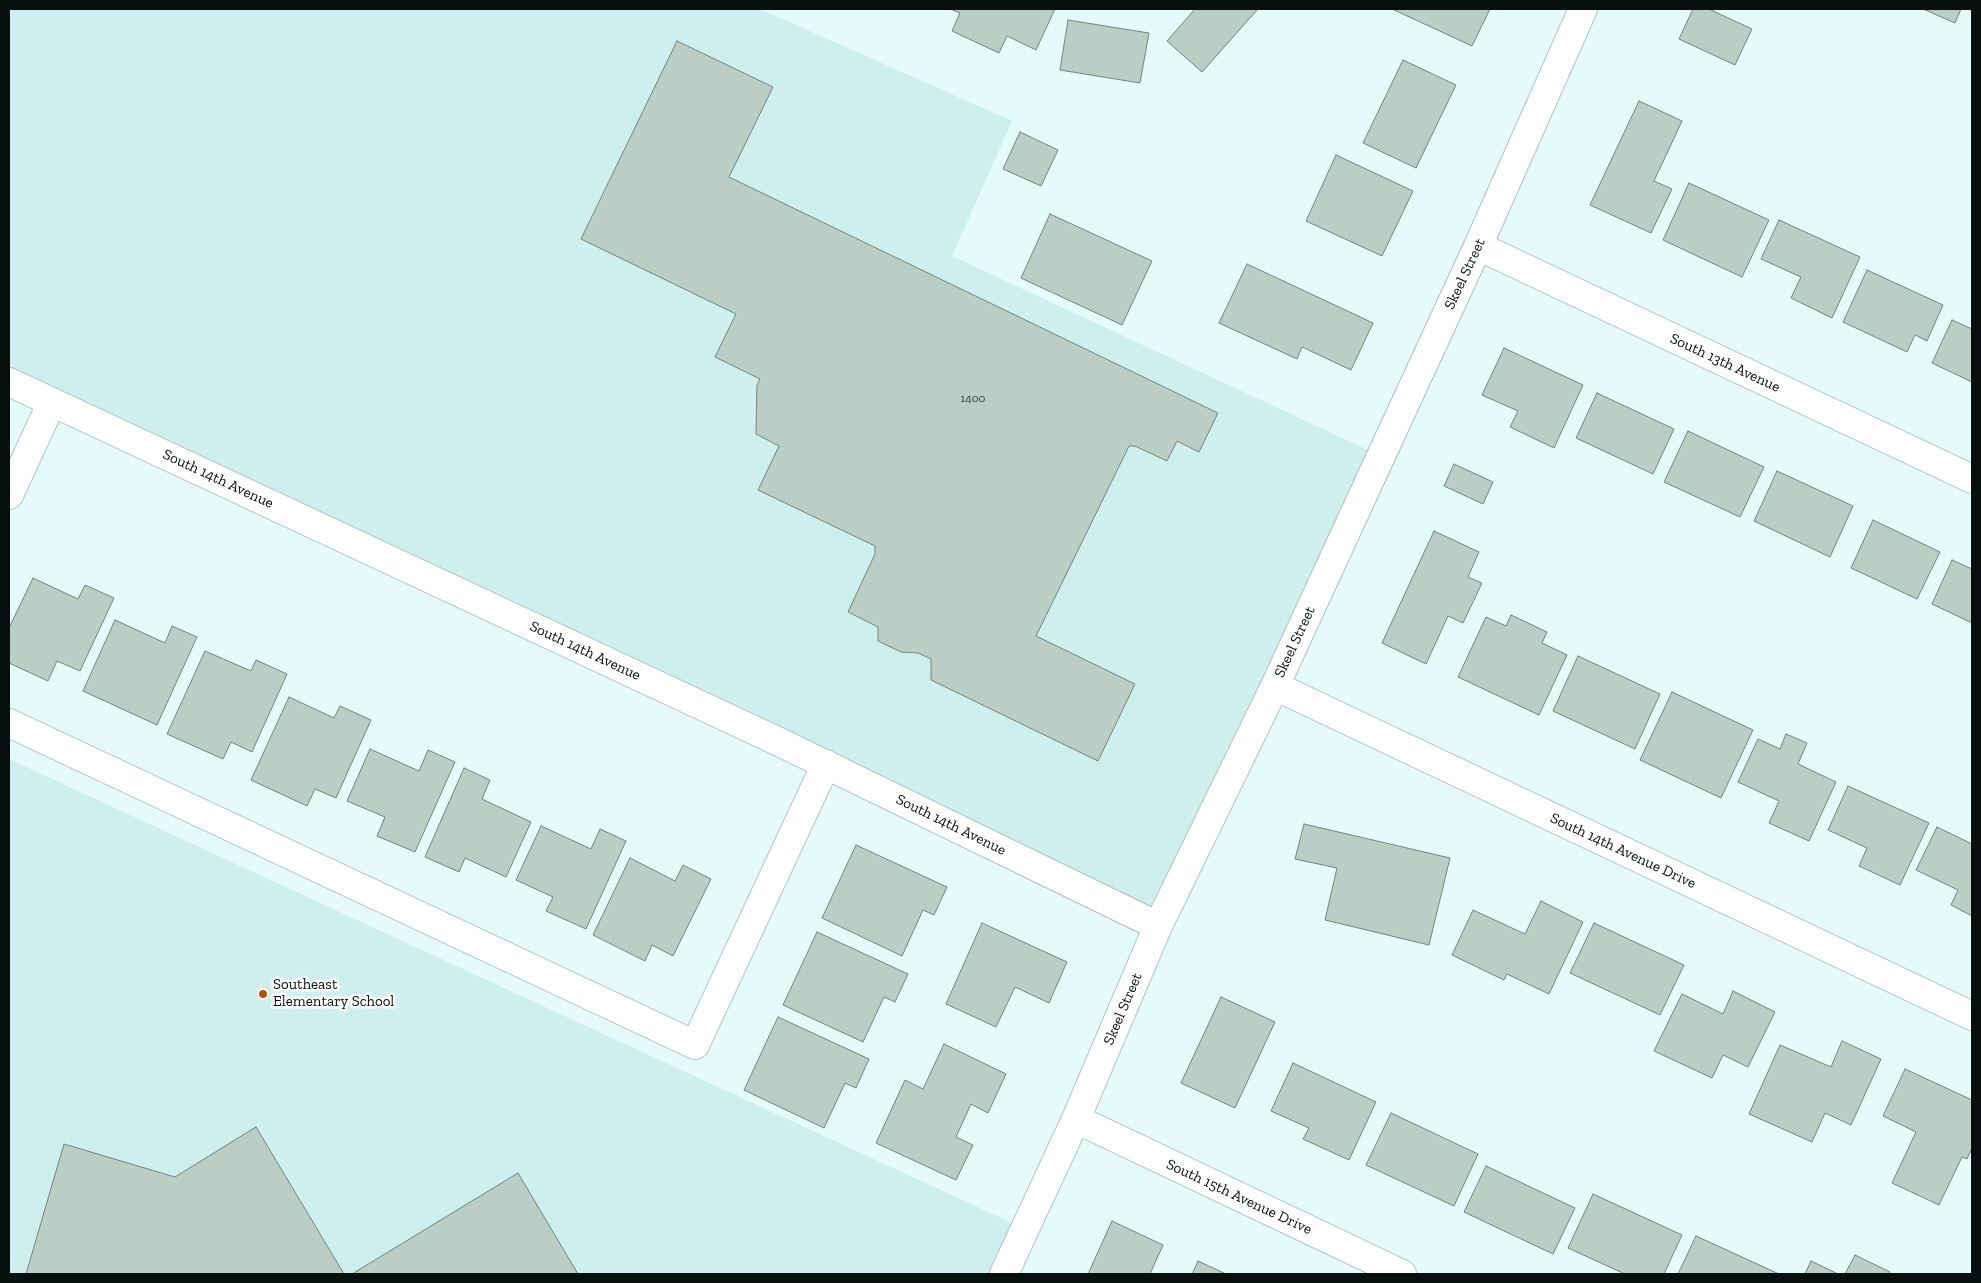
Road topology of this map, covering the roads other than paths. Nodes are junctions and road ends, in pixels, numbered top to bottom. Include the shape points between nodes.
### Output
1 (1583, 9) edge
2 (1478, 246) junction
3 (9, 382) edge
4 (52, 402) junction
5 (1972, 480) edge
6 (9, 495) edge
7 (1275, 686) junction
8 (9, 723) edge
9 (826, 764) junction
10 (1158, 926) junction
11 (1972, 1016) edge
12 (1076, 1119) junction
13 (1004, 1274) edge
14 (1402, 1274) edge

1 - 2 street, Skeel Street
2 - 5 street, South 13th Avenue
2 - 7 street, Skeel Street
3 - 4 street, South 14th Avenue
4 - 6 street
4 - 9 street, South 14th Avenue
7 - 10 street, Skeel Street
7 - 11 street, South 14th Avenue Drive
8 - 9 street via 696,1045
9 - 10 street, South 14th Avenue
10 - 12 street, Skeel Street
12 - 13 street, Skeel Street
12 - 14 street, South 15th Avenue Drive

